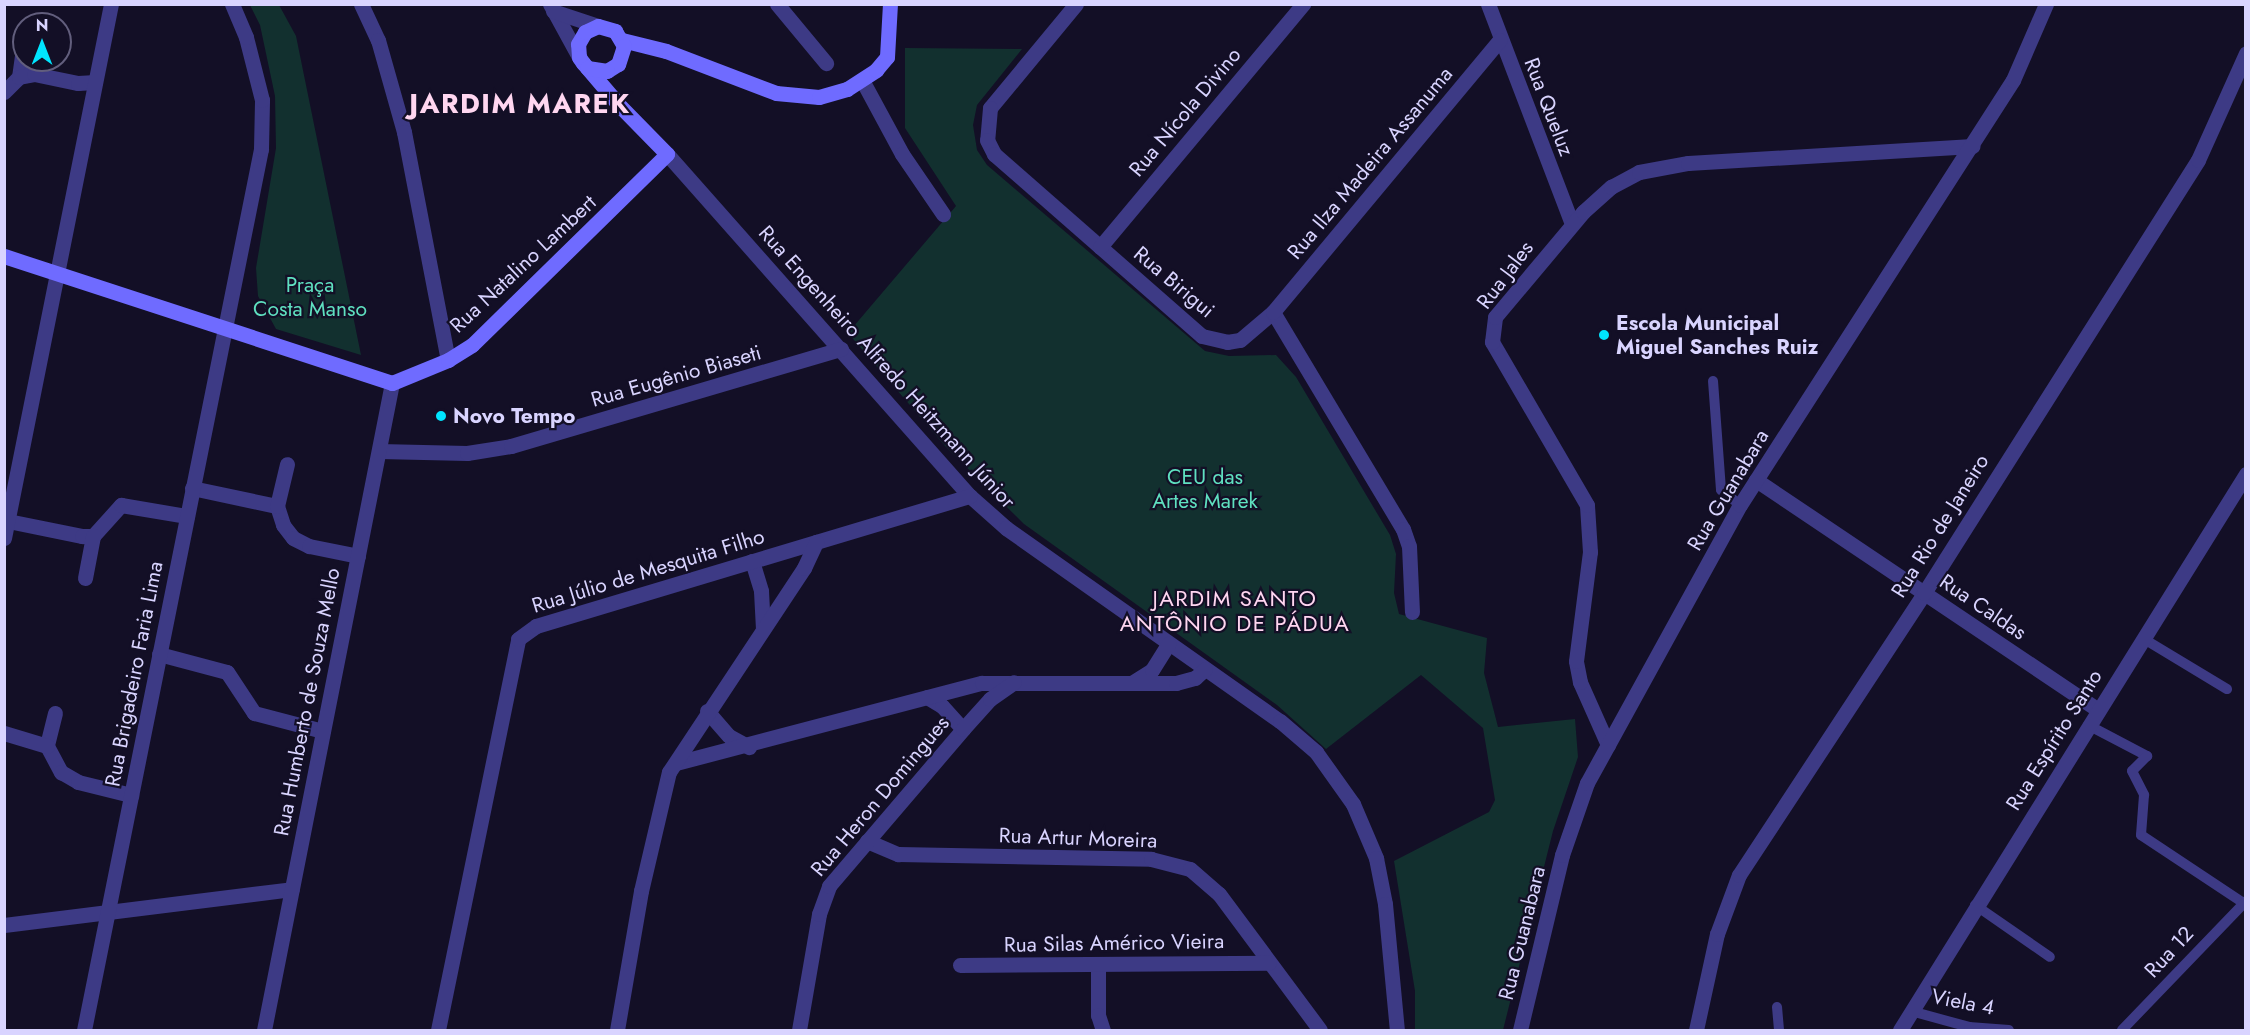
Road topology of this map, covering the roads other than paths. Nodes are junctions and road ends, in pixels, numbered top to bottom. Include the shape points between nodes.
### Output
1 (111, 4) edge
2 (232, 4) edge
3 (361, 4) edge
4 (777, 4) edge
5 (890, 4) edge
6 (1076, 4) edge
7 (1303, 4) edge
8 (1488, 4) edge
9 (2046, 4) edge
10 (552, 8) edge
11 (598, 26) junction
12 (1500, 40) junction
13 (623, 46) junction
14 (2246, 53) edge
15 (583, 62) junction
16 (826, 63) dead end
17 (613, 68) junction
18 (20, 72) edge
19 (19, 77) junction
20 (862, 80) junction
21 (95, 82) junction
22 (4, 92) edge
23 (619, 105) junction
24 (1972, 146) junction
25 (667, 154) junction
26 (943, 214) dead end
27 (1572, 224) junction
28 (1100, 247) junction
29 (4, 256) edge
30 (58, 271) junction
31 (1273, 312) junction
32 (225, 326) junction
33 (841, 349) junction
34 (448, 360) junction
35 (1713, 381) dead end
36 (392, 382) junction
37 (379, 451) junction
38 (287, 464) dead end
39 (11, 472) edge
40 (2246, 474) edge
41 (1756, 480) junction
42 (192, 488) junction
43 (970, 496) junction
44 (277, 506) junction
45 (1740, 506) junction
46 (187, 516) junction
47 (8, 521) junction
48 (93, 536) junction
49 (4, 538) edge
50 (816, 542) junction
51 (358, 556) junction
52 (752, 561) junction
53 (86, 578) dead end
54 (1924, 593) junction
55 (1412, 612) dead end
56 (763, 628) junction
57 (2144, 639) junction
58 (1168, 644) junction
59 (159, 654) junction
60 (1205, 669) junction
61 (1017, 680) junction
62 (1133, 682) junction
63 (2227, 689) dead end
64 (927, 697) junction
65 (2097, 710) junction
66 (707, 711) junction
67 (55, 712) dead end
68 (2088, 725) junction
69 (963, 729) junction
70 (323, 731) junction
71 (4, 734) edge
72 (1608, 745) junction
73 (47, 746) junction
74 (749, 747) junction
75 (676, 763) junction
76 (131, 795) junction
77 (867, 841) junction
78 (292, 889) junction
79 (2244, 902) edge
80 (1975, 905) junction
81 (108, 910) junction
82 (4, 925) edge
83 (2050, 957) dead end
84 (1269, 963) junction
85 (1098, 964) junction
86 (960, 965) dead end
87 (1777, 1007) dead end
88 (1911, 1011) junction
89 (801, 1028) edge
90 (84, 1030) edge
91 (264, 1030) edge
92 (438, 1030) edge
93 (617, 1030) edge
94 (1103, 1030) edge
95 (1320, 1030) edge
96 (1397, 1030) edge
97 (1520, 1030) edge
98 (1696, 1030) edge
99 (1779, 1030) edge
100 (1900, 1030) edge
101 (2009, 1030) edge
102 (2122, 1030) edge

1 - 21 street
2 - 32 street, Rua Brigadeiro Faria Lima via 246,37 262,99 261,149
3 - 34 street via 378,40 404,132
4 - 16 street
5 - 20 street via 887,57
6 - 28 street, Rua Birigui via 990,108 987,140 1009,169
7 - 28 street, Rua Nícola Divino
8 - 12 street, Rua Queluz
9 - 24 street, Rua Guanabara via 2013,80
10 - 11 street, Rua Engenheiro Alfredo Heitzmann Júnior
10 - 15 street, Rua Engenheiro Alfredo Heitzmann Júnior
11 - 13 street via 615,31
11 - 15 street via 581,37
12 - 27 street, Rua Queluz
12 - 31 street, Rua Ilza Madeira Assanuma
13 - 17 street
13 - 20 street via 666,51 776,93 796,96 819,97
14 - 54 street, Rua Rio de Janeiro via 2198,160
15 - 17 street via 600,71
15 - 23 street, Rua Engenheiro Alfredo Heitzmann Júnior
17 - 23 street, Rua Engenheiro Alfredo Heitzmann Júnior via 609,87
18 - 19 street
19 - 21 street via 34,74 78,83
19 - 22 street
20 - 26 street via 902,154
21 - 30 street
23 - 25 street, Rua Engenheiro Alfredo Heitzmann Júnior
24 - 27 street, Rua Jales via 1688,163 1649,170 1611,187
24 - 41 street, Rua Guanabara
25 - 33 street, Rua Engenheiro Alfredo Heitzmann Júnior
25 - 34 street, Rua Natalino Lambert via 494,326
27 - 72 street, Rua Jales via 1503,305 1491,330 1492,342 1587,506 1590,552 1576,661 1580,682
28 - 31 street, Rua Birigui via 1202,336 1227,342 1240,340
29 - 30 street
30 - 32 street
30 - 39 street
31 - 55 street via 1402,529 1410,555
32 - 36 street
32 - 42 street, Rua Brigadeiro Faria Lima
33 - 37 street, Rua Eugênio Biaseti via 511,446 467,453
33 - 43 street, Rua Engenheiro Alfredo Heitzmann Júnior
34 - 36 street, Rua Natalino Lambert
35 - 45 lane via 1721,490
36 - 37 street, Rua Humberto de Souza Mello
37 - 51 street, Rua Humberto de Souza Mello
38 - 44 street
39 - 47 street
40 - 57 street, Rua Espírito Santo
41 - 45 street, Rua Guanabara
41 - 54 street, Rua Caldas
42 - 44 street
42 - 46 street, Rua Brigadeiro Faria Lima
43 - 50 street, Rua Júlio de Mesquita Filho
43 - 58 street, Rua Engenheiro Alfredo Heitzmann Júnior via 1006,528
44 - 51 street via 283,525 293,538 309,546
45 - 72 street, Rua Guanabara
46 - 48 street via 121,506
46 - 59 street, Rua Brigadeiro Faria Lima
47 - 48 street
47 - 49 street
48 - 53 street
50 - 52 street, Rua Júlio de Mesquita Filho
50 - 56 street
51 - 70 street, Rua Humberto de Souza Mello
52 - 56 street via 762,597
52 - 92 street, Rua Júlio de Mesquita Filho via 536,626 518,639
54 - 65 street, Rua Caldas
54 - 98 street, Rua Rio de Janeiro via 1739,875 1717,934
56 - 66 street
57 - 63 lane
57 - 65 street, Rua Espírito Santo
58 - 60 street, Rua Engenheiro Alfredo Heitzmann Júnior
58 - 62 street via 1152,670
59 - 70 street via 227,672 254,712
59 - 76 street, Rua Brigadeiro Faria Lima
60 - 62 street via 1186,682
60 - 96 street, Rua Engenheiro Alfredo Heitzmann Júnior via 1299,736 1353,804 1376,858
61 - 62 street
61 - 64 street via 970,685
61 - 69 street, Rua Heron Domingues via 990,699
64 - 69 street via 942,706
64 - 74 street
65 - 68 street, Rua Espírito Santo
66 - 74 street via 729,736
66 - 75 street
67 - 73 street
68 - 79 lane via 2147,756 2132,771 2144,795 2141,835
68 - 80 street, Rua Espírito Santo
69 - 77 street, Rua Heron Domingues
70 - 78 street, Rua Humberto de Souza Mello
71 - 73 street
72 - 97 street, Rua Guanabara via 1576,811
73 - 76 street via 68,777
74 - 75 street
75 - 93 street via 664,784
76 - 81 street, Rua Brigadeiro Faria Lima
77 - 84 street, Rua Artur Moreira via 898,855 1172,862 1209,883
77 - 89 street, Rua Heron Domingues via 840,870 822,902
78 - 81 street
78 - 91 street, Rua Humberto de Souza Mello
79 - 102 lane, Rua 12
80 - 83 lane
80 - 88 street, Rua Espírito Santo
81 - 82 street
81 - 90 street, Rua Brigadeiro Faria Lima
84 - 85 street, Rua Silas Américo Vieira
84 - 95 street, Rua Artur Moreira
85 - 86 street, Rua Silas Américo Vieira
85 - 94 street via 1098,1015
87 - 99 lane
88 - 100 street, Rua Espírito Santo
88 - 101 lane, Viela 4 via 1969,1027

